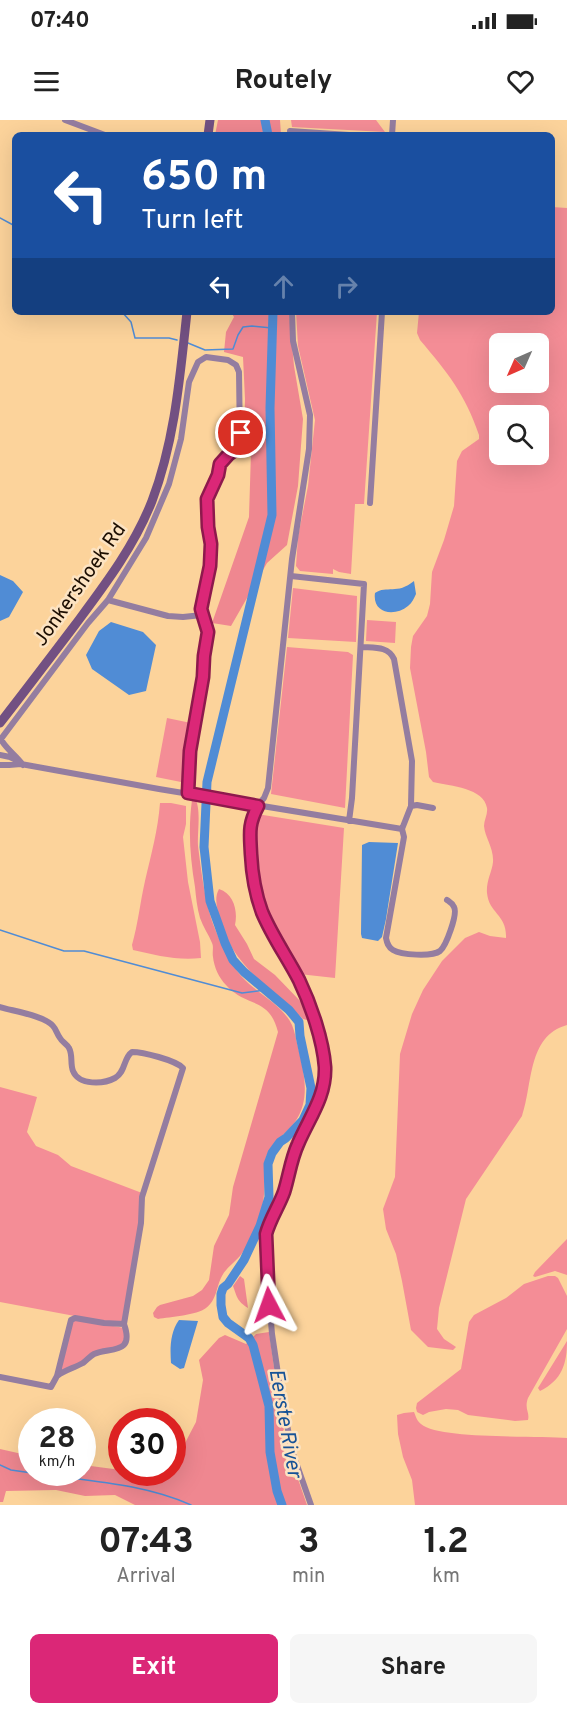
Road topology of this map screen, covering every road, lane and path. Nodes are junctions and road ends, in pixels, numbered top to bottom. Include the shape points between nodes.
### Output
1 (65, 120) edge
2 (97, 132) edge
3 (290, 132) edge
4 (305, 132) edge
5 (187, 315) edge
6 (292, 315) edge
7 (382, 315) edge
8 (369, 503) dead end
9 (291, 576) junction
10 (108, 600) junction
11 (202, 615) junction
12 (361, 647) junction
13 (0, 723) edge
14 (0, 755) edge
15 (22, 764) junction
16 (0, 765) edge
17 (188, 793) junction
18 (258, 806) junction
19 (411, 806) junction
20 (434, 808) dead end
21 (349, 821) junction
22 (402, 829) junction
23 (447, 900) dead end
24 (0, 1007) edge
25 (124, 1324) junction
26 (57, 1376) junction
27 (0, 1377) edge
28 (311, 1505) edge

1 - 2 street
3 - 4 street
5 - 13 street, Jonkershoek Rd via 172,430 151,502 137,534 113,574
6 - 9 street via 293,341 311,422
7 - 8 street
9 - 12 street via 364,584
9 - 18 street via 268,788
10 - 11 street via 168,616
10 - 11 street via 146,538 163,500 181,439 190,378 201,359 219,358 236,364 239,372 240,445 220,464 207,499 211,544
10 - 15 street via 1,739
11 - 17 street via 207,636 190,751
12 - 19 street via 384,648 394,659 412,762
12 - 21 street
14 - 15 street
15 - 16 street
15 - 17 street
17 - 18 street
18 - 21 street
18 - 28 street via 250,827 256,892 318,1028 325,1066 316,1108 298,1144 266,1234 272,1334 282,1402 292,1451
19 - 20 street
19 - 22 street
21 - 22 street
22 - 23 street via 404,837 386,938 390,947 396,952 428,955 442,949 455,910
24 - 25 street via 52,1024 69,1049 74,1073 84,1081 116,1078 134,1052 183,1068 142,1197
25 - 26 street via 127,1335 120,1349 94,1354
25 - 26 street via 72,1318
26 - 27 street via 51,1387

